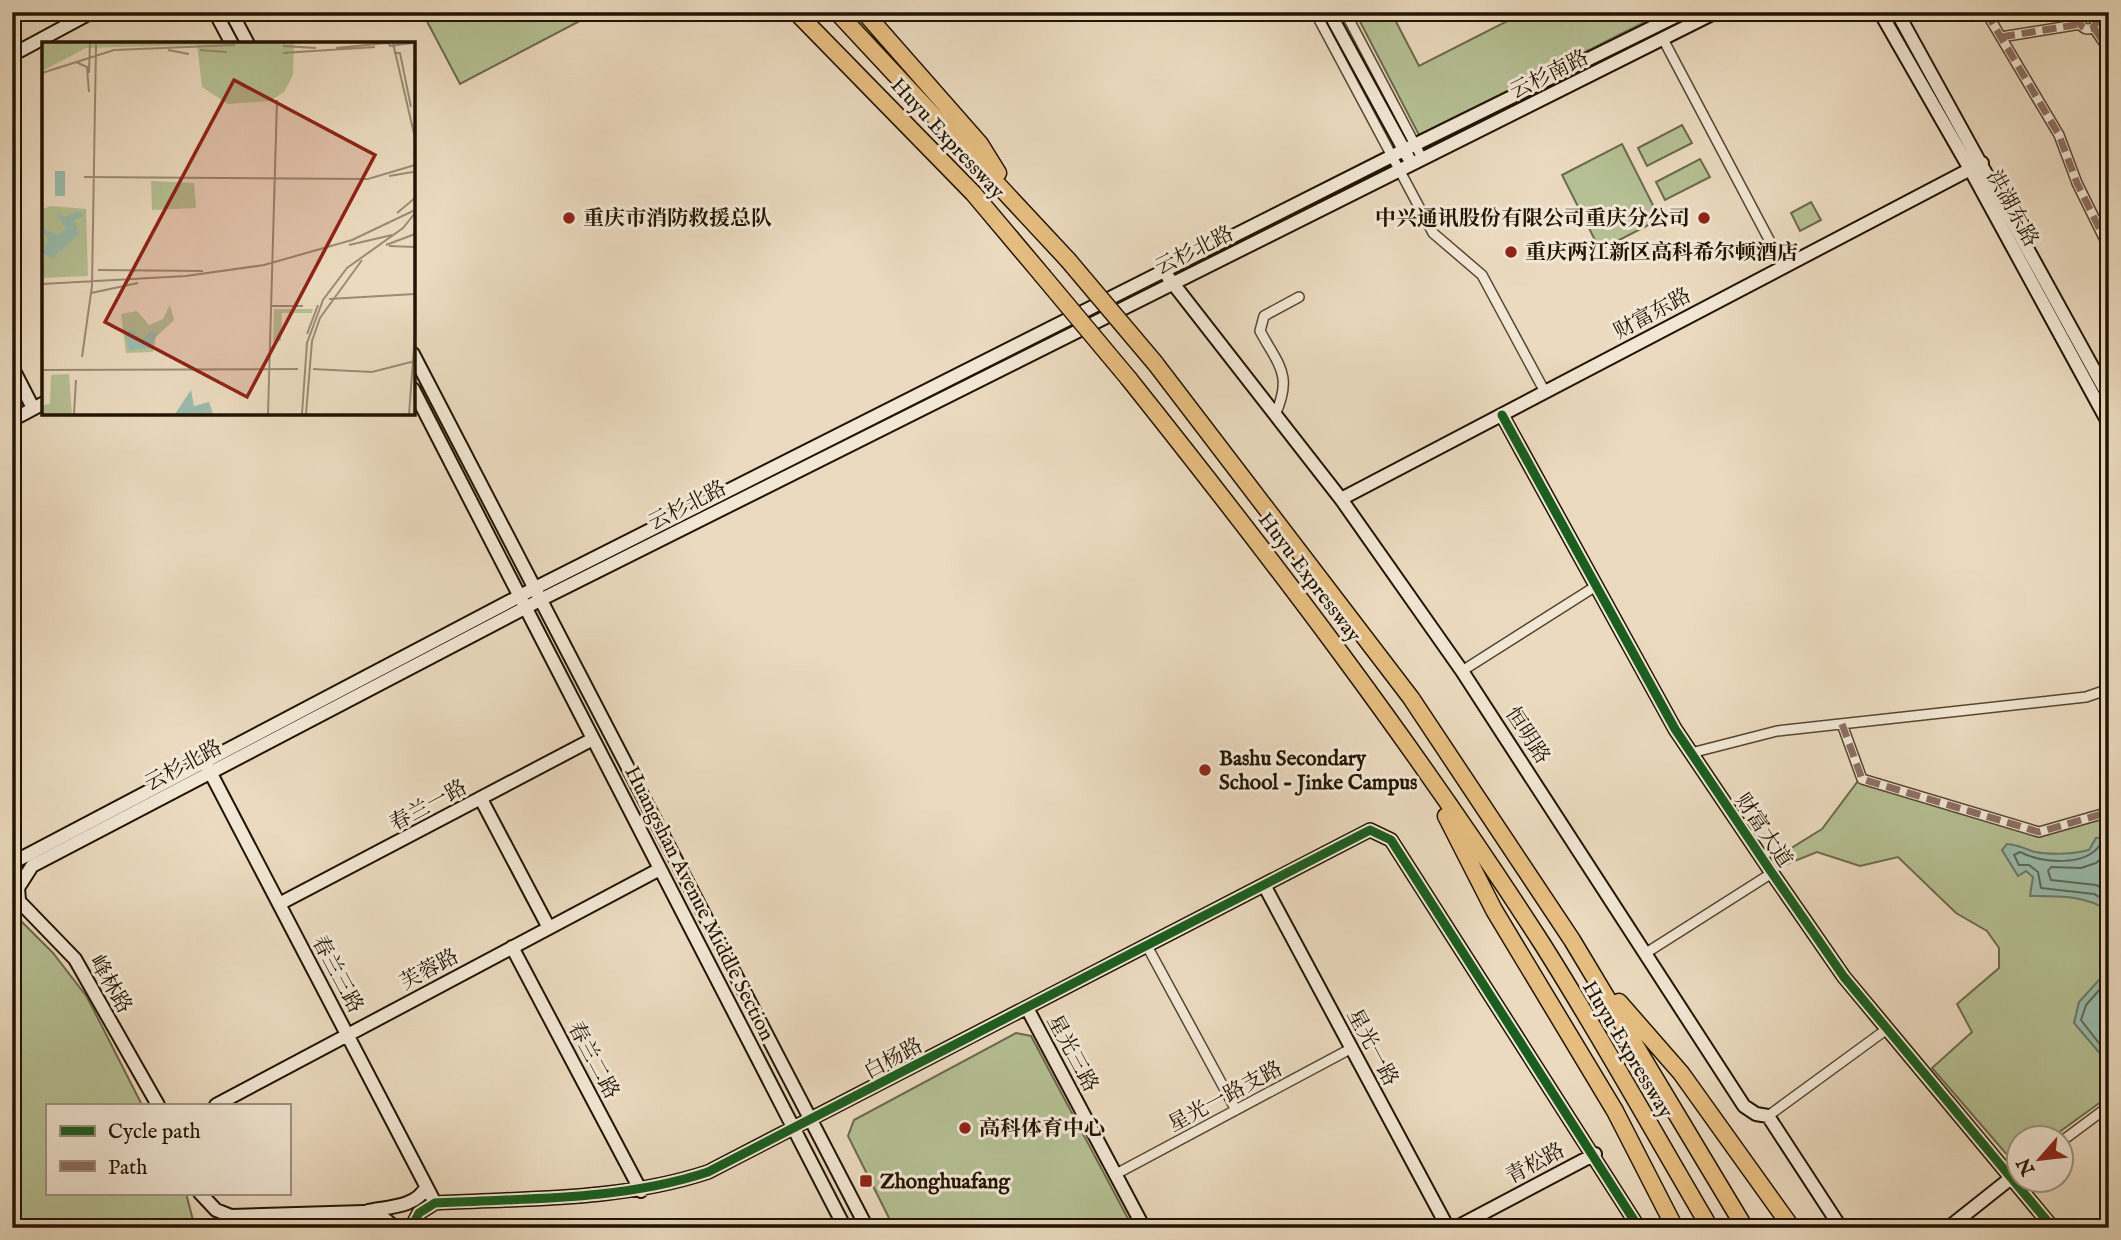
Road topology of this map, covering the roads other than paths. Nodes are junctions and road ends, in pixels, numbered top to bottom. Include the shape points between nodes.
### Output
1 (215, 12) edge
2 (230, 12) edge
3 (796, 12) edge
4 (837, 12) edge
5 (864, 12) edge
6 (1315, 12) edge
7 (1329, 12) edge
8 (1345, 12) edge
9 (1684, 12) edge
10 (1716, 12) edge
11 (1880, 12) edge
12 (1897, 12) edge
13 (1986, 12) edge
14 (90, 13) edge
15 (2096, 14) edge
16 (2081, 24) junction
17 (2094, 28) junction
18 (2001, 37) junction
19 (1663, 39) junction
20 (231, 42) edge
21 (247, 42) edge
22 (2109, 50) edge
23 (12, 55) edge
24 (1404, 150) junction
25 (1411, 164) junction
26 (1976, 166) junction
27 (1016, 201) junction
28 (2109, 248) edge
29 (1783, 266) junction
30 (1164, 271) junction
31 (1172, 283) junction
32 (1299, 297) dead end
33 (415, 359) edge
34 (12, 367) edge
35 (1545, 392) junction
36 (415, 393) edge
37 (2109, 397) edge
38 (39, 405) edge
39 (1275, 415) junction
40 (1502, 415) junction
41 (12, 419) edge
42 (2109, 424) edge
43 (1341, 499) junction
44 (1596, 586) junction
45 (537, 594) junction
46 (521, 603) junction
47 (1462, 671) junction
48 (2109, 689) edge
49 (1842, 724) junction
50 (593, 739) junction
51 (1413, 751) junction
52 (1691, 753) junction
53 (208, 768) junction
54 (481, 799) junction
55 (2109, 813) edge
56 (12, 863) edge
57 (660, 869) junction
58 (1772, 873) junction
59 (1264, 885) junction
60 (16, 898) edge
61 (279, 904) junction
62 (548, 928) junction
63 (1147, 946) junction
64 (512, 947) junction
65 (1646, 953) junction
66 (1591, 970) junction
67 (1027, 1008) junction
68 (1887, 1029) junction
69 (347, 1034) junction
70 (1352, 1048) junction
71 (157, 1104) edge
72 (218, 1104) edge
73 (2109, 1106) edge
74 (1236, 1110) junction
75 (1768, 1116) junction
76 (811, 1121) junction
77 (795, 1129) junction
78 (2076, 1131) edge
79 (1595, 1154) junction
80 (2006, 1165) edge
81 (1116, 1174) junction
82 (2006, 1182) edge
83 (426, 1187) junction
84 (641, 1191) junction
85 (201, 1194) edge
86 (2029, 1194) edge
87 (435, 1203) junction
88 (364, 1212) junction
89 (246, 1217) junction
90 (227, 1228) edge
91 (396, 1228) edge
92 (411, 1228) edge
93 (845, 1228) edge
94 (867, 1228) edge
95 (1144, 1228) edge
96 (1448, 1228) edge
97 (1455, 1228) edge
98 (1639, 1228) edge
99 (1675, 1228) edge
100 (1710, 1228) edge
101 (1745, 1228) edge
102 (1792, 1228) edge
103 (1841, 1228) edge
104 (1948, 1228) edge
105 (2053, 1228) edge

1 - 20 street
2 - 21 street
3 - 51 highway, Huyu Expressway, bridge via 973,193 1129,379
4 - 27 highway, Huyu Expressway
5 - 27 highway via 980,144
6 - 24 street
7 - 24 street
8 - 24 street
9 - 24 street, 云杉南路
10 - 19 street, 云杉南路
11 - 26 street, 洪湖东路
12 - 26 street, 洪湖东路
13 - 18 street
14 - 23 street
15 - 16 street via 2084,14
15 - 17 street
16 - 17 street
16 - 18 street
17 - 22 street
18 - 28 street via 2059,135
19 - 25 street, 云杉南路
19 - 29 street
24 - 25 street
24 - 30 street, 云杉北路
25 - 31 street, 云杉北路
25 - 35 street via 1433,233 1482,275
26 - 29 street, 财富东路
26 - 37 street, 洪湖东路
26 - 42 street, 洪湖东路
27 - 66 highway, Huyu Expressway, bridge via 1155,363 1411,698
29 - 35 street, 财富东路
30 - 31 street, 恒明路
30 - 45 street, 云杉北路
31 - 39 street, 恒明路
31 - 45 street, 云杉北路
32 - 39 street via 1264,316 1260,331 1282,372 1286,390
33 - 45 street, Huangshan Avenue Middle Section
34 - 38 street
35 - 40 street, 财富东路
36 - 46 street, Huangshan Avenue Middle Section
38 - 41 street
39 - 43 street, 恒明路
40 - 43 street, 财富东路
40 - 44 street, 财富大道
43 - 47 street, 恒明路
44 - 47 street
44 - 52 street, 财富大道
45 - 46 street, 云杉北路
45 - 76 street, Huangshan Avenue Middle Section
46 - 50 street, Huangshan Avenue Middle Section
46 - 53 street, 云杉北路
47 - 65 street, 恒明路
48 - 49 street via 2086,697
49 - 52 street via 1777,731
49 - 55 street via 1862,779 2039,832
50 - 54 street, 春兰一路
50 - 57 street, Huangshan Avenue Middle Section
51 - 99 highway via 1494,910 1615,1111
51 - 100 highway, Huyu Expressway via 1541,943
52 - 58 street, 财富大道
53 - 56 street, 云杉北路
53 - 60 street, 云杉北路 via 32,866
53 - 61 street, 春兰三路
54 - 61 street, 春兰一路
54 - 62 street
57 - 62 street, 芙蓉路
57 - 77 street, Huangshan Avenue Middle Section
58 - 65 street
58 - 68 street, 财富大道
59 - 63 street, 白杨路
59 - 70 street, 星光一路
59 - 79 street, 白杨路 via 1370,830 1391,840
60 - 71 street, 峰林路 via 75,958
61 - 69 street, 春兰三路
62 - 64 street, 芙蓉路
63 - 67 street, 白杨路
63 - 74 street
64 - 69 street, 芙蓉路
64 - 84 street, 春兰二路
65 - 75 street, 恒明路 via 1744,1106
66 - 101 highway, Huyu Expressway
66 - 102 highway via 1681,1073
67 - 76 street, 白杨路
67 - 81 street, 星光三路
68 - 75 street
68 - 80 street, 财富大道
69 - 72 street, 芙蓉路
69 - 83 street, 春兰三路
70 - 74 street, 星光一路支路
70 - 96 street, 星光一路
73 - 78 street
74 - 81 street, 星光一路支路
75 - 103 street, 恒明路
76 - 77 street, 白杨路
76 - 94 street, Huangshan Avenue Middle Section
77 - 84 street, 白杨路 via 708,1172
77 - 93 street, Huangshan Avenue Middle Section
79 - 97 street, 青松路
79 - 98 street, 青松路
81 - 95 street, 星光三路
82 - 104 street
83 - 87 street, 春兰三路
83 - 88 street via 413,1201
84 - 87 street, 白杨路
85 - 89 street via 216,1210
86 - 105 street, 财富大道
87 - 92 street via 419,1213
88 - 89 street
88 - 91 street via 382,1217
89 - 90 street

